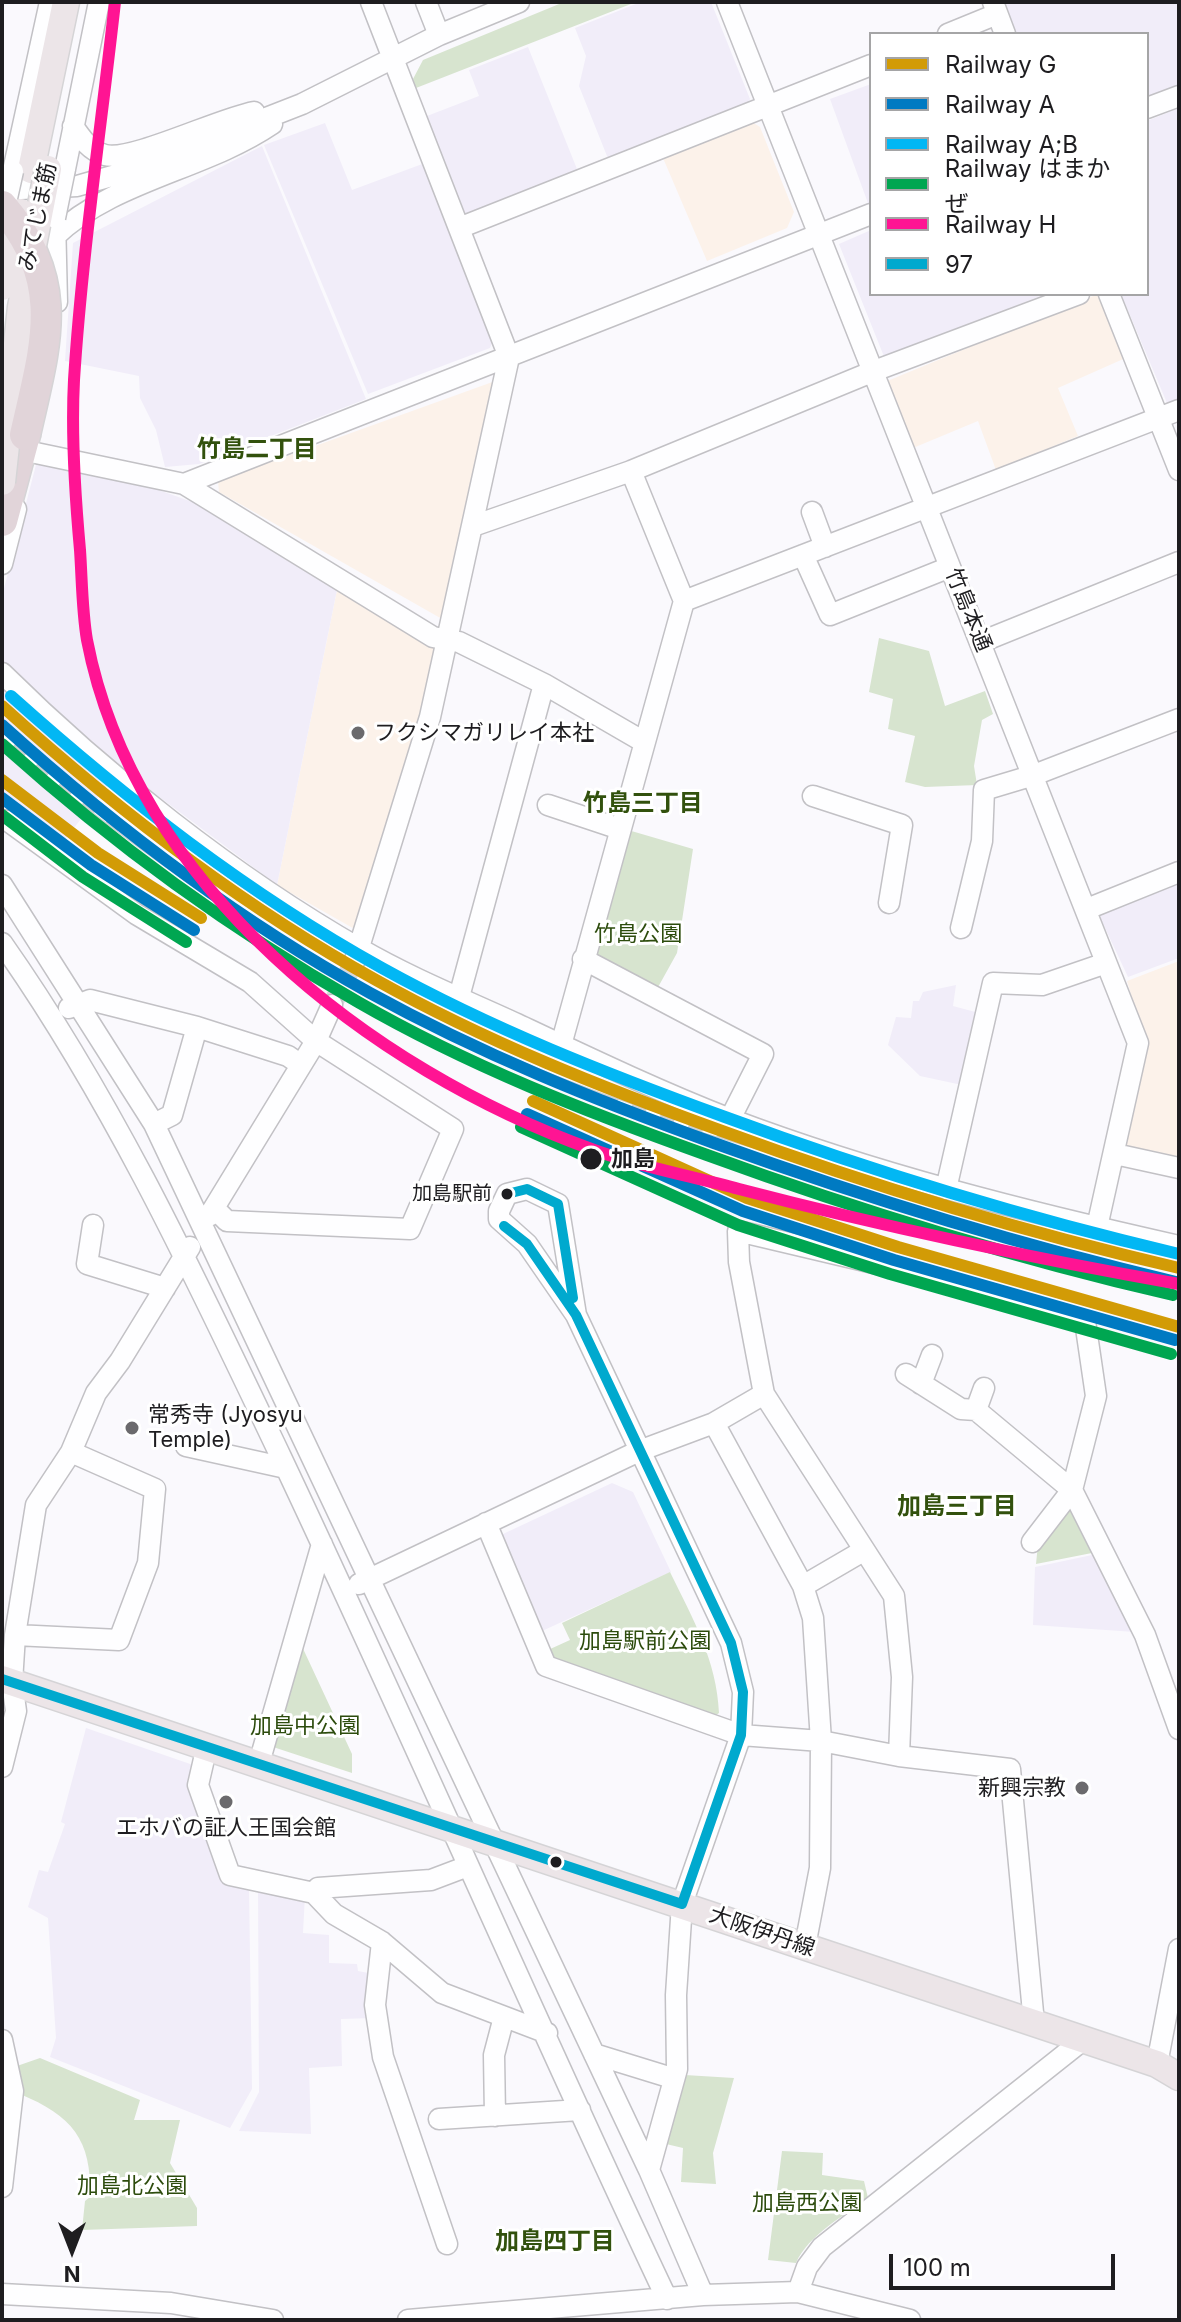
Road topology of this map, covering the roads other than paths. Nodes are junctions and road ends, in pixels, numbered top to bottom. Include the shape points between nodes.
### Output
1 (50, 2) edge
2 (66, 2) edge
3 (84, 2) edge
4 (99, 2) edge
5 (371, 2) edge
6 (426, 2) edge
7 (519, 2) edge
8 (727, 2) edge
9 (485, 8) edge
10 (995, 8) edge
11 (952, 32) edge
12 (1004, 32) edge
13 (439, 35) junction
14 (392, 61) junction
15 (869, 66) edge
16 (1179, 96) edge
17 (302, 104) junction
18 (769, 106) junction
19 (1149, 107) edge
20 (73, 126) junction
21 (10, 140) edge
22 (39, 170) junction
23 (2, 190) edge
24 (2, 206) edge
25 (869, 215) edge
26 (2, 221) edge
27 (54, 228) junction
28 (459, 228) junction
29 (820, 234) junction
30 (2, 287) edge
31 (1074, 296) edge
32 (1110, 296) edge
33 (509, 357) junction
34 (874, 371) junction
35 (1179, 410) edge
36 (1158, 418) junction
37 (31, 452) junction
38 (1179, 470) edge
39 (631, 471) junction
40 (2, 482) edge
41 (184, 484) junction
42 (927, 507) junction
43 (812, 512) dead end
44 (2, 521) edge
45 (473, 526) junction
46 (825, 547) junction
47 (803, 555) junction
48 (1179, 562) edge
49 (2, 564) edge
50 (950, 567) junction
51 (684, 601) junction
52 (449, 638) junction
53 (981, 642) junction
54 (2, 673) edge
55 (544, 684) junction
56 (1179, 719) edge
57 (644, 742) junction
58 (1034, 775) junction
59 (813, 796) dead end
60 (548, 805) dead end
61 (2, 820) edge
62 (620, 829) junction
63 (1179, 872) edge
64 (2, 885) edge
65 (889, 903) dead end
66 (1087, 909) junction
67 (961, 928) dead end
68 (2, 943) edge
69 (357, 955) junction
70 (583, 959) junction
71 (1106, 963) junction
72 (459, 997) junction
73 (79, 1004) junction
74 (332, 1005) tunnel mouth
75 (52, 1014) junction
76 (197, 1027) junction
77 (316, 1041) junction
78 (561, 1045) junction
79 (301, 1065) junction
80 (730, 1119) junction
81 (154, 1124) junction
82 (1115, 1154) junction
83 (1179, 1168) edge
84 (946, 1189) junction
85 (214, 1208) junction
86 (93, 1225) dead end
87 (202, 1227) junction
88 (1097, 1227) junction
89 (1179, 1246) edge
90 (185, 1256) junction
91 (165, 1288) junction
92 (576, 1315) junction
93 (932, 1355) dead end
94 (984, 1388) dead end
95 (764, 1394) junction
96 (976, 1410) junction
97 (714, 1423) junction
98 (186, 1446) dead end
99 (639, 1451) junction
100 (71, 1452) junction
101 (286, 1468) junction
102 (1072, 1490) junction
103 (486, 1523) junction
104 (1032, 1542) dead end
105 (322, 1544) junction
106 (863, 1551) junction
107 (369, 1579) junction
108 (803, 1586) junction
109 (344, 1593) junction
110 (15, 1635) junction
111 (7, 1680) edge
112 (1179, 1729) edge
113 (741, 1735) junction
114 (821, 1741) junction
115 (207, 1746) junction
116 (899, 1756) junction
117 (259, 1763) junction
118 (2, 1767) edge
119 (449, 1828) junction
120 (492, 1842) junction
121 (468, 1866) junction
122 (314, 1893) junction
123 (682, 1904) junction
124 (382, 1942) junction
125 (805, 1946) junction
126 (1179, 1949) edge
127 (504, 2017) junction
128 (1034, 2023) junction
129 (547, 2033) junction
130 (2, 2040) edge
131 (1083, 2040) junction
132 (594, 2054) junction
133 (1172, 2069) edge
134 (672, 2078) junction
135 (580, 2110) junction
136 (495, 2116) junction
137 (439, 2119) dead end
138 (649, 2170) junction
139 (2, 2187) edge
140 (447, 2244) dead end
141 (798, 2292) junction
142 (2, 2294) edge
143 (703, 2295) junction
144 (656, 2307) edge
145 (620, 2311) edge
146 (270, 2320) edge
147 (408, 2320) edge
148 (910, 2320) edge

1 - 21 street
2 - 22 main road, みてじま筋
3 - 22 main road, みてじま筋
4 - 20 street
5 - 14 street
6 - 13 street
7 - 9 street
8 - 18 street, 竹島本通
9 - 13 street
10 - 11 street
10 - 12 street
13 - 14 street
14 - 17 street
14 - 28 street
15 - 18 street
16 - 19 street
17 - 20 street via 228,117 115,156 94,150
17 - 23 street via 105,179 51,189
17 - 27 street via 240,146 99,203
18 - 28 street
18 - 29 street, 竹島本通
20 - 22 street
21 - 22 street
22 - 26 street, bridge
22 - 27 street, bridge
22 - 30 main road, みてじま筋, bridge
22 - 40 main road, みてじま筋, bridge
24 - 44 highway, bridge via 39,262 47,302 37,384
25 - 29 street
27 - 37 street via 57,319
28 - 33 street
29 - 33 street
29 - 34 street, 竹島本通
31 - 34 street
32 - 36 street
33 - 41 street
33 - 45 street
34 - 39 street
34 - 42 street, 竹島本通
35 - 36 street
36 - 38 street
36 - 42 street
37 - 41 street
37 - 49 street
39 - 45 street
39 - 51 street
41 - 52 street via 433,637
42 - 46 street
42 - 50 street, 竹島本通
43 - 46 street
45 - 52 street
46 - 47 street
47 - 50 street via 830,615
47 - 51 street
48 - 53 street
50 - 53 street, 竹島本通
51 - 57 street
52 - 55 street
52 - 69 street
53 - 58 street, 竹島本通
54 - 69 street via 60,730 159,812
55 - 57 street
55 - 72 street
56 - 58 street
57 - 62 street
58 - 66 street, 竹島本通
58 - 67 street via 984,790 982,841
59 - 65 street via 902,825
60 - 62 street
61 - 77 street via 136,914 250,982
62 - 70 street
63 - 66 street
64 - 73 street
66 - 71 street, 竹島本通
68 - 75 street
69 - 72 street
70 - 78 street
70 - 80 street via 763,1054
71 - 82 street, 竹島本通 via 1138,1043
71 - 84 street via 1042,985 993,983
72 - 78 street
73 - 75 street
73 - 76 street via 90,1000
73 - 81 street
74 - 77 street
75 - 90 street
76 - 79 street
76 - 81 street via 172,1115
77 - 79 street
77 - 85 street via 453,1129 410,1229 227,1221
78 - 80 street
79 - 85 street
80 - 84 street
81 - 87 street
82 - 83 street
82 - 88 street, 竹島本通
84 - 88 street
85 - 87 street
86 - 91 street via 87,1264
87 - 90 street
87 - 107 street
88 - 89 street
90 - 91 street
90 - 101 street
91 - 100 street via 96,1393
92 - 92 street via 527,1244 499,1219 507,1194 527,1189 558,1204
92 - 99 street
93 - 96 street via 913,1379 961,1409
94 - 96 street
95 - 97 street
95 - 102 street via 738,1231 920,1274 1085,1321 1096,1396
95 - 106 street
96 - 102 street
97 - 99 street
97 - 108 street
98 - 101 street
99 - 103 street
99 - 113 street via 731,1643 743,1692
100 - 110 street via 36,1505
100 - 110 street via 155,1489 148,1563 119,1640
101 - 105 street
102 - 104 street
102 - 112 street via 1145,1635
103 - 107 street
103 - 113 street via 546,1666
105 - 109 street
105 - 117 street
106 - 108 street
106 - 116 street via 894,1596 902,1677
107 - 109 street
107 - 120 street
108 - 114 street via 813,1618
109 - 119 street
110 - 111 street
111 - 115 main road, 大阪伊丹線
111 - 118 street via 16,1711
113 - 114 street
113 - 123 street
114 - 116 street
114 - 125 street via 820,1868
115 - 117 main road, 大阪伊丹線
115 - 122 street via 198,1785 230,1875
116 - 128 street via 1010,1769
117 - 119 main road, 大阪伊丹線
119 - 120 main road, 大阪伊丹線
119 - 121 street
120 - 123 main road, 大阪伊丹線
120 - 132 street
121 - 122 street via 431,1880 318,1888
121 - 129 street
122 - 124 street via 334,1914
123 - 125 main road, 大阪伊丹線
123 - 134 street via 677,2069
124 - 127 street via 442,1993
124 - 140 street via 375,2005 383,2057
125 - 128 main road, 大阪伊丹線
126 - 133 street
127 - 129 street
127 - 136 street via 494,2055
128 - 131 main road, 大阪伊丹線
129 - 135 street
130 - 139 street via 13,2091
131 - 133 main road, 大阪伊丹線
131 - 141 street via 822,2247
132 - 134 street
132 - 138 street
134 - 138 street
135 - 136 street
135 - 144 street via 620,2198
136 - 137 street
138 - 143 street
141 - 143 street
141 - 148 street
142 - 146 street via 171,2303
143 - 144 street
144 - 145 street
145 - 147 street

